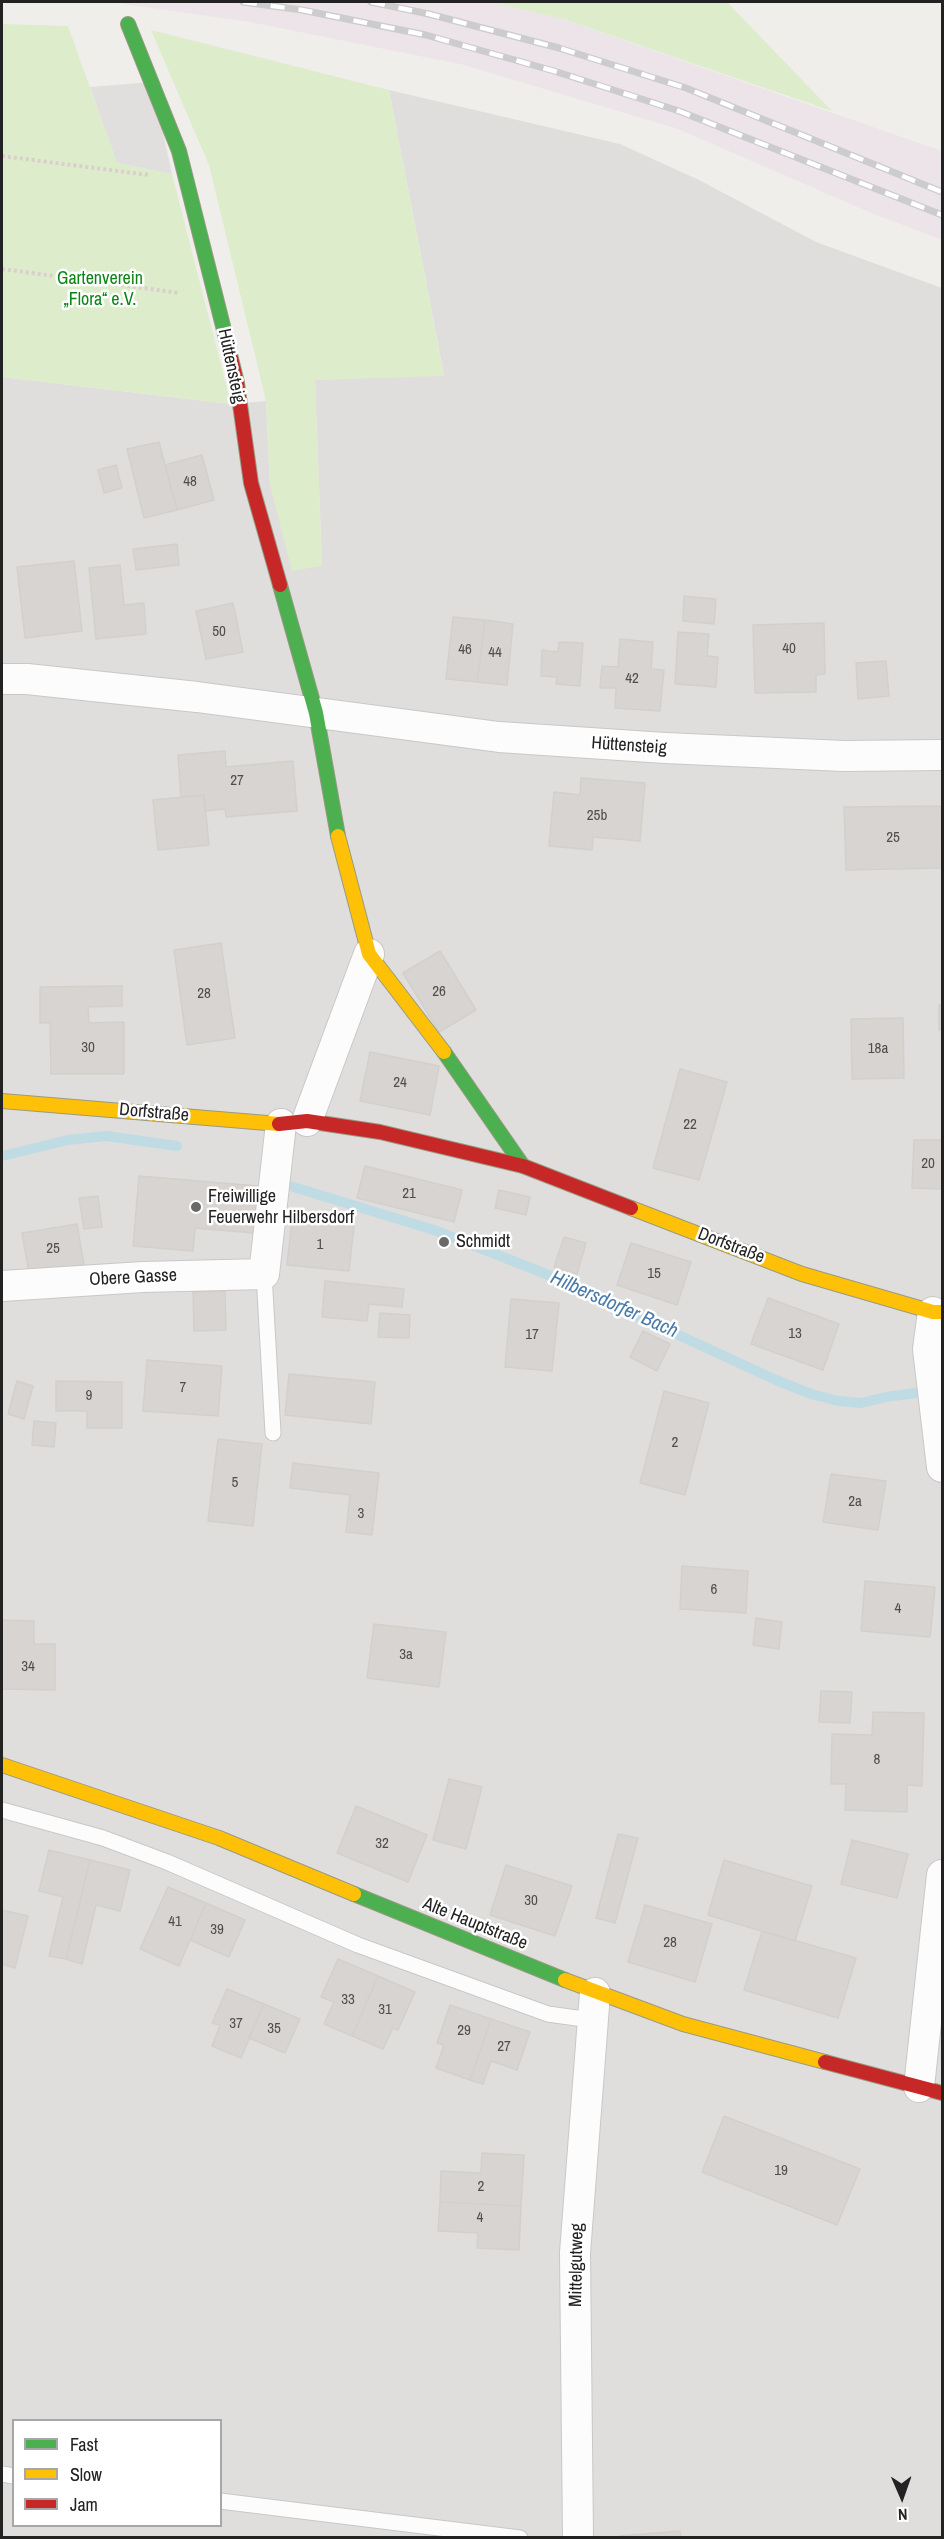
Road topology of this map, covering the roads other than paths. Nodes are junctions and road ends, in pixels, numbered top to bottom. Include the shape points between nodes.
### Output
1 (128, 24) dead end
2 (2, 680) edge
3 (316, 713) junction
4 (942, 755) edge
5 (369, 954) junction
6 (2, 1101) edge
7 (294, 1122) junction
8 (523, 1166) junction
9 (264, 1274) junction
10 (2, 1286) edge
11 (938, 1312) edge
12 (273, 1433) dead end
13 (942, 1467) edge
14 (2, 1765) edge
15 (2, 1810) edge
16 (942, 1875) edge
17 (593, 2006) junction
18 (931, 2090) edge
19 (222, 2501) edge
20 (520, 2538) edge
21 (578, 2538) edge

1 - 3 street, Hüttensteig via 179,151 237,383 251,483
2 - 3 street, Hüttensteig via 27,679
3 - 4 street, Hüttensteig via 523,739 832,756
3 - 5 street via 338,837
5 - 7 street
5 - 8 street via 447,1056
6 - 7 street, Dorfstraße
7 - 8 street, Dorfstraße via 380,1132
7 - 9 street
8 - 11 street, Dorfstraße via 802,1274
9 - 10 street, Obere Gasse
9 - 12 lane
11 - 13 street via 928,1349
14 - 17 street, Alte Hauptstraße via 219,1838
15 - 17 lane via 103,1838 358,1945 548,2014
16 - 18 street
17 - 18 street, Alte Hauptstraße via 683,2024
17 - 21 street, Mittelgutweg via 575,2253
19 - 20 lane

